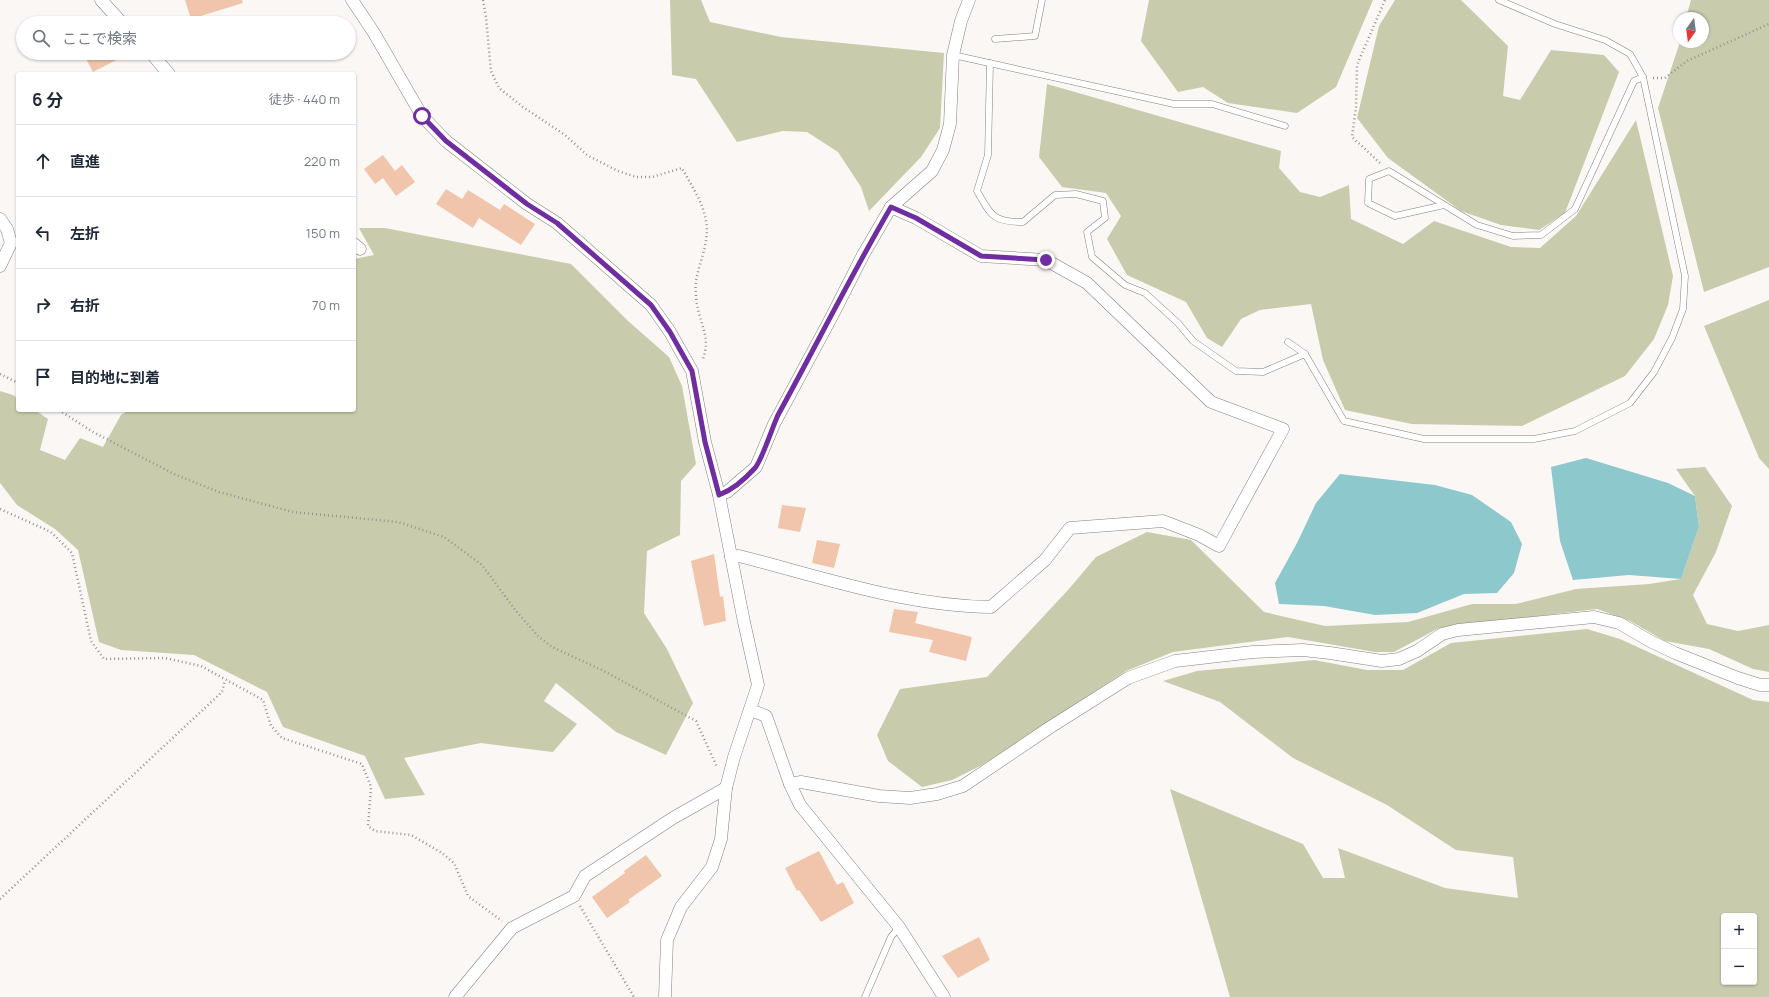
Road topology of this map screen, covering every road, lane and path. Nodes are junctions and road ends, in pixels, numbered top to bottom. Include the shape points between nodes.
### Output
1 (102, 0) edge
2 (352, 0) edge
3 (483, 0) edge
4 (969, 0) edge
5 (1042, 0) edge
6 (1385, 0) edge
7 (1499, 0) edge
8 (116, 16) edge
9 (1769, 24) edge
10 (995, 40) dead end
11 (953, 54) junction
12 (157, 60) edge
13 (990, 63) junction
14 (167, 72) edge
15 (1644, 77) junction
16 (1285, 126) dead end
17 (1389, 171) junction
18 (1444, 205) junction
19 (891, 207) junction
20 (0, 219) edge
21 (0, 266) edge
22 (1288, 342) dead end
23 (1305, 354) junction
24 (692, 371) junction
25 (0, 374) edge
26 (16, 383) edge
27 (62, 412) edge
28 (719, 495) junction
29 (0, 509) edge
30 (731, 557) junction
31 (226, 680) junction
32 (1769, 685) edge
33 (750, 710) junction
34 (790, 784) junction
35 (726, 788) junction
36 (574, 896) junction
37 (0, 899) edge
38 (899, 927) junction
39 (512, 928) junction
40 (455, 997) edge
41 (634, 997) edge
42 (665, 997) edge
43 (865, 997) edge
44 (944, 997) edge

1 - 8 street
2 - 24 street via 422,116 446,141 527,204 557,223 651,305
3 - 24 path via 491,71 500,88 565,135 587,155 618,171 636,177 652,177 682,168 700,199 706,222 704,254 696,281 696,308 706,337 707,351 702,362
4 - 11 street
5 - 10 lane via 1035,36
6 - 17 path via 1357,65 1352,138
7 - 15 lane via 1555,24 1605,40 1630,54
9 - 15 path via 1687,61 1665,78
11 - 13 lane
11 - 19 street via 950,124 943,150 932,170
12 - 14 street
13 - 16 lane via 1174,104 1212,104
13 - 23 lane via 988,155 977,190 991,215 1008,222 1023,222 1055,195 1076,194 1103,202 1105,218 1087,232 1092,257 1125,285 1146,293 1193,341 1236,371 1263,372
15 - 18 lane via 1634,80 1575,209 1541,235 1513,236 1477,225
15 - 23 lane via 1685,276 1682,309 1672,338 1654,372 1630,403 1575,431 1534,439 1424,439 1344,421
17 - 18 lane
17 - 18 lane via 1369,179 1368,203 1395,216
19 - 28 street via 774,424 756,467 727,492
19 - 30 street via 916,218 981,256 1046,260 1088,283 1211,402 1282,429 1219,546 1163,521 1070,528 1045,560 991,607 958,607 885,594 739,556
20 - 21 street via 7,229 11,243
22 - 23 lane
24 - 28 street via 705,442
25 - 26 path
27 - 35 path via 94,432 176,475 220,492 293,512 398,522 444,537 482,565 516,611 538,636 552,647 602,670 696,721
28 - 30 street
29 - 31 path via 51,532 72,553 91,641 104,658 165,658 201,666
30 - 33 street via 758,685
31 - 37 path via 222,692
31 - 39 path via 264,700 271,726 282,738 362,764 371,787 368,826 375,831 411,835 442,853 454,864 468,896
32 - 34 street via 1738,678 1676,653 1619,623 1594,617 1458,630 1442,634 1399,659 1382,661 1303,650 1253,652 1175,661 1128,678 963,786 937,794 910,798 879,796 801,782
33 - 34 street via 766,716
33 - 35 street
34 - 38 street via 800,805
35 - 36 street via 673,818 585,876
35 - 42 street via 721,839 712,867 681,907 667,940
36 - 39 street
36 - 41 path
38 - 43 lane via 891,937
38 - 44 street
39 - 40 street

